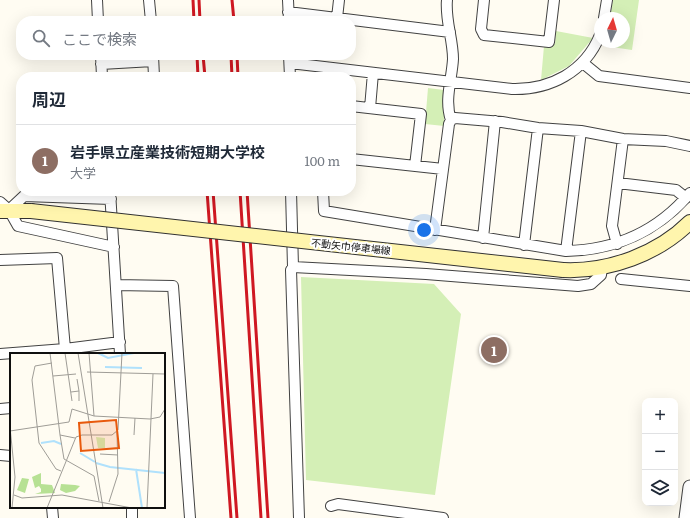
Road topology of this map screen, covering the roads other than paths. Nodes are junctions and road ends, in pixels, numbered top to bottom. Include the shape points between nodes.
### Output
1 (97, 0) edge
2 (149, 0) edge
3 (288, 0) edge
4 (339, 0) edge
5 (446, 0) edge
6 (484, 0) edge
7 (554, 0) edge
8 (607, 0) edge
9 (605, 12) edge
10 (98, 16) edge
11 (151, 16) edge
12 (288, 16) edge
13 (337, 16) edge
14 (356, 20) edge
15 (450, 32) junction
16 (594, 48) edge
17 (101, 60) edge
18 (153, 60) edge
19 (290, 60) edge
20 (296, 60) edge
21 (583, 63) junction
22 (102, 72) edge
23 (154, 72) edge
24 (290, 72) edge
25 (373, 73) junction
26 (450, 82) junction
27 (690, 88) edge
28 (356, 107) edge
29 (370, 108) junction
30 (451, 120) junction
31 (495, 121) junction
32 (538, 128) junction
33 (581, 131) junction
34 (623, 139) junction
35 (690, 146) edge
36 (356, 160) edge
37 (414, 166) junction
38 (443, 169) junction
39 (618, 182) junction
40 (24, 196) edge
41 (111, 196) edge
42 (291, 196) edge
43 (323, 196) edge
44 (688, 196) edge
45 (3, 208) edge
46 (689, 224) edge
47 (435, 230) junction
48 (483, 238) junction
49 (617, 244) junction
50 (524, 245) junction
51 (114, 247) junction
52 (566, 251) junction
53 (0, 260) edge
54 (602, 267) junction
55 (293, 268) junction
56 (621, 279) dead end
57 (116, 285) junction
58 (690, 286) edge
59 (120, 342) junction
60 (65, 349) junction
61 (10, 353) edge
62 (13, 353) edge
63 (120, 353) edge
64 (0, 354) edge
65 (10, 408) edge
66 (0, 409) edge
67 (0, 455) edge
68 (10, 456) edge
69 (690, 487) edge
70 (330, 506) dead end
71 (52, 508) edge
72 (53, 518) edge
73 (190, 518) edge
74 (299, 518) edge
75 (443, 518) edge
76 (686, 518) edge

1 - 10 street
2 - 11 street
3 - 12 street
4 - 13 street
5 - 15 street
6 - 7 street via 481,30 484,34 549,42
8 - 9 street
14 - 15 street
15 - 26 street via 453,59
16 - 21 street
17 - 22 street
18 - 23 street
19 - 24 street
20 - 25 street
21 - 26 street via 558,81 528,89
21 - 27 street via 599,76
25 - 26 street
25 - 29 street
26 - 30 street via 448,111
28 - 29 street
29 - 37 street via 421,114
30 - 31 street via 455,118
30 - 38 street
31 - 32 street
31 - 48 street
32 - 33 street
32 - 50 street
33 - 34 street
33 - 52 street
34 - 35 street via 666,141
34 - 39 street
36 - 37 street
37 - 38 street
38 - 47 street
39 - 44 street via 676,190
39 - 49 street via 612,226
40 - 45 street
41 - 51 street
42 - 55 street
43 - 47 street via 324,211
44 - 49 street via 655,225
45 - 51 street via 18,226
45 - 54 main road, 不動矢巾停車場線, bridge via 563,270
46 - 54 main road, 不動矢巾停車場線 via 649,251
47 - 48 street
48 - 50 street
49 - 52 street via 589,250
50 - 52 street
51 - 57 street
53 - 60 street via 57,258
54 - 55 street via 601,275 591,284 578,286 426,274
55 - 74 street via 290,270
56 - 58 street
57 - 59 street
57 - 73 street via 173,286
59 - 60 street
59 - 63 street
60 - 62 street
61 - 64 street
65 - 66 street
67 - 68 street
69 - 76 street
70 - 75 street via 338,504
71 - 72 street

